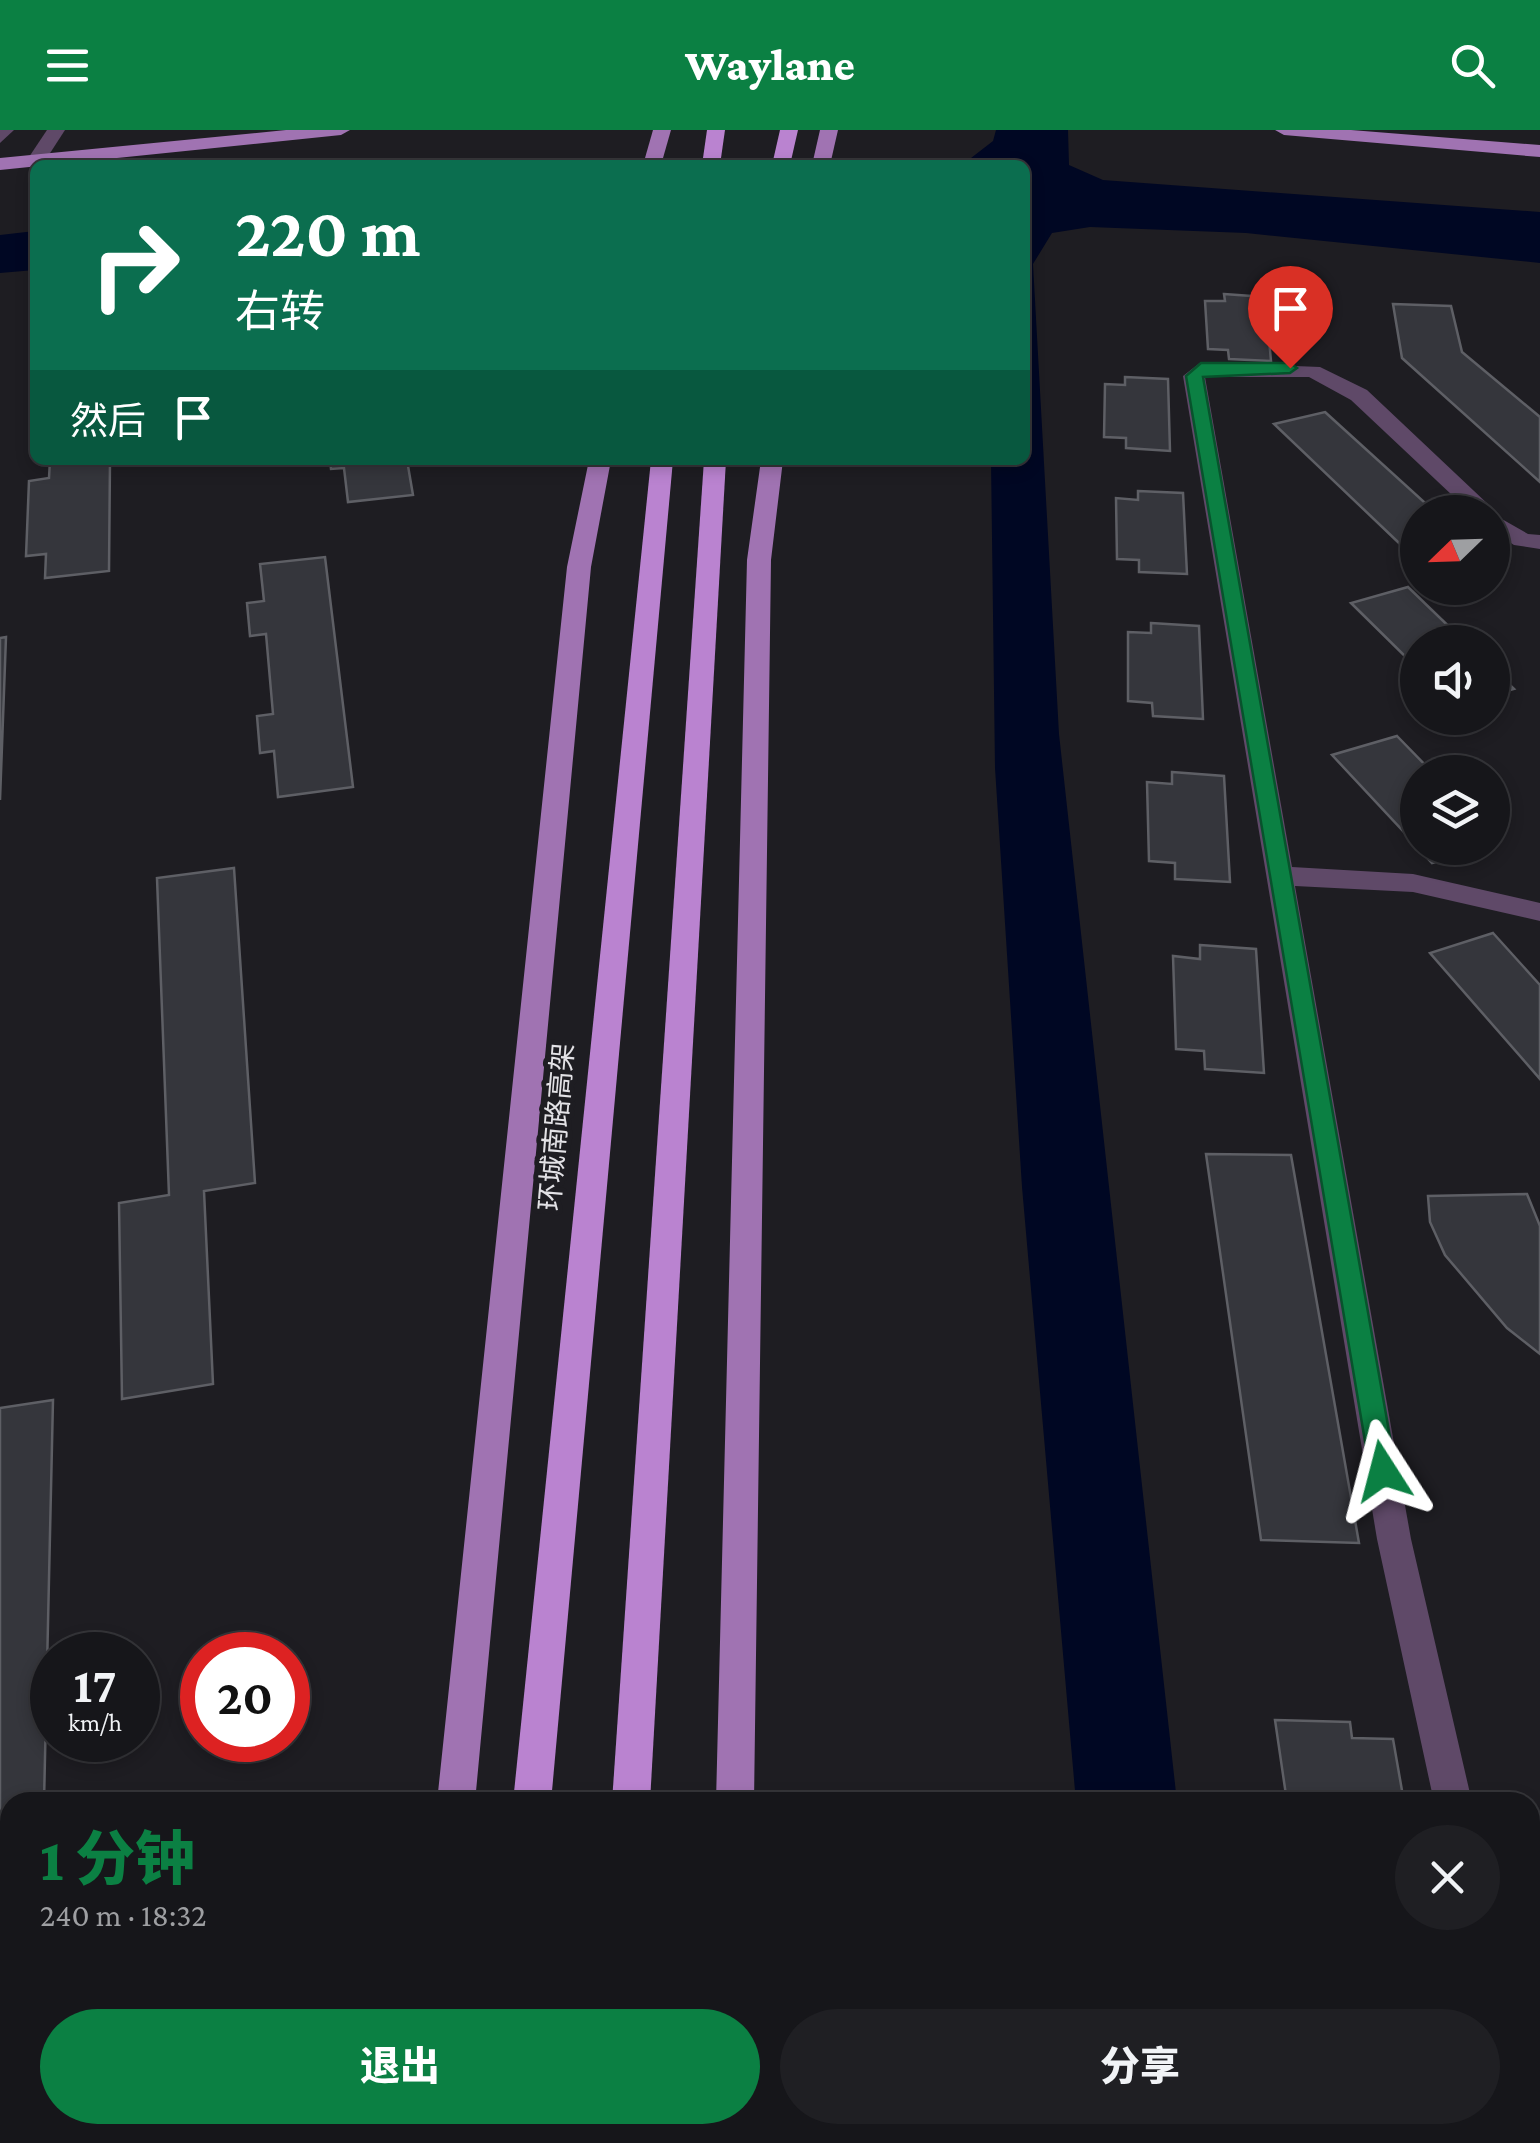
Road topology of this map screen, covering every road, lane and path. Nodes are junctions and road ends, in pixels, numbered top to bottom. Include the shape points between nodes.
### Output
1 (5, 130) edge
2 (56, 130) edge
3 (341, 130) edge
4 (662, 130) edge
5 (716, 130) edge
6 (789, 130) edge
7 (829, 130) edge
8 (1284, 130) edge
9 (0, 137) edge
10 (1540, 151) edge
11 (36, 160) joint
12 (653, 160) edge
13 (711, 160) edge
14 (782, 160) edge
15 (822, 160) edge
16 (30, 161) edge
17 (0, 164) edge
18 (599, 465) edge
19 (662, 465) edge
20 (714, 465) edge
21 (771, 465) edge
22 (1465, 495) edge
23 (1510, 533) edge
24 (1540, 542) edge
25 (1280, 876) junction
26 (1540, 912) edge
27 (457, 1792) edge
28 (533, 1792) edge
29 (632, 1792) edge
30 (734, 1792) edge
31 (1454, 1792) edge

1 - 9 street
2 - 11 street
3 - 11 main road
4 - 12 main road
5 - 13 highway
6 - 14 highway
7 - 15 main road
8 - 10 main road
16 - 17 main road
18 - 27 main road via 579,567
19 - 28 highway, 环城南路高架
20 - 29 highway
21 - 30 main road via 759,560
22 - 25 street via 1359,395 1313,371 1201,368 1194,376
23 - 24 street
25 - 26 street via 1413,884
25 - 31 street via 1394,1539

